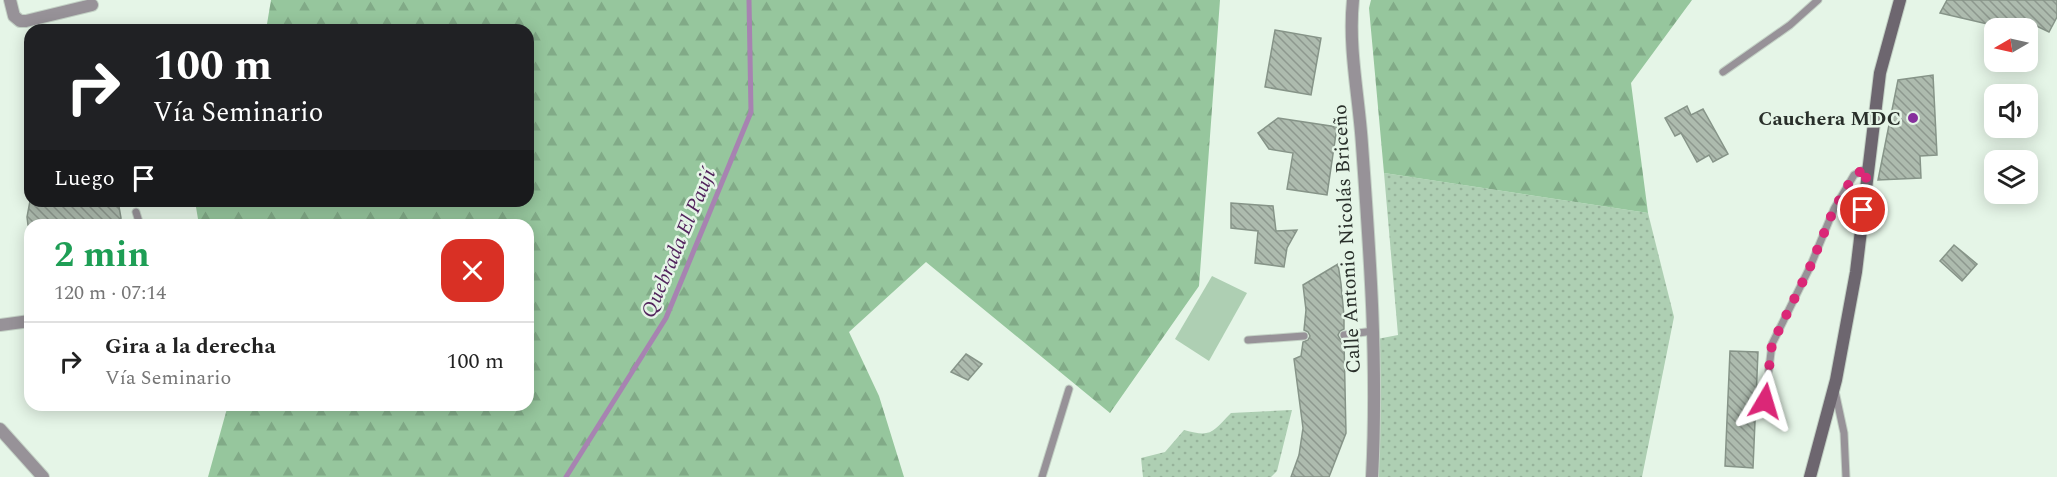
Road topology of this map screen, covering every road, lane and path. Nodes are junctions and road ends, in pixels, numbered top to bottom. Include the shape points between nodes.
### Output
1 (10, 0) edge
2 (1353, 0) edge
3 (1818, 0) edge
4 (1900, 0) edge
5 (92, 5) dead end
6 (1723, 72) dead end
7 (1867, 168) junction
8 (136, 212) dead end
9 (138, 219) edge
10 (24, 322) edge
11 (0, 326) edge
12 (1373, 332) junction
13 (1344, 334) dead end
14 (1304, 336) dead end
15 (1248, 340) dead end
16 (1834, 386) junction
17 (1069, 389) dead end
18 (1765, 401) dead end
19 (0, 429) edge
20 (43, 477) edge
21 (1042, 477) edge
22 (1372, 477) edge
23 (1810, 477) edge
24 (1846, 477) edge

1 - 5 street via 14,16 20,21
2 - 12 street, Calle Antonio Nicolás Briceño via 1351,38 1360,105
3 - 6 lane via 1790,25
4 - 7 main road via 1880,73
7 - 16 main road via 1856,272
7 - 18 lane via 1854,175 1834,209 1772,344
8 - 9 lane
10 - 11 street
12 - 13 lane
12 - 22 street, Calle Antonio Nicolás Briceño
14 - 15 lane
16 - 23 main road
16 - 24 lane via 1844,433
17 - 21 lane
19 - 20 street

